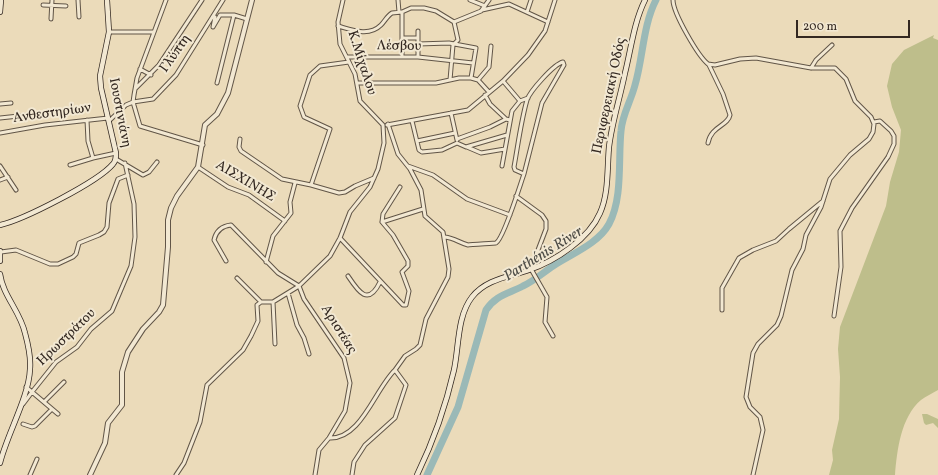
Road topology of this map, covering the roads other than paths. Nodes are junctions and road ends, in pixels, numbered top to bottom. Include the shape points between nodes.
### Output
1 (1, 0) edge
2 (52, 0) edge
3 (78, 0) edge
4 (107, 0) edge
5 (166, 0) edge
6 (202, 0) edge
7 (223, 0) edge
8 (252, 0) edge
9 (343, 0) edge
10 (398, 0) edge
11 (470, 0) edge
12 (489, 0) edge
13 (531, 0) edge
14 (555, 0) edge
15 (645, 0) edge
16 (673, 0) edge
17 (43, 5) dead end
18 (52, 5) junction
19 (66, 6) dead end
20 (485, 6) junction
21 (481, 11) junction
22 (0, 12) edge
23 (400, 12) junction
24 (527, 12) junction
25 (216, 14) junction
26 (234, 15) junction
27 (78, 17) dead end
28 (50, 18) dead end
29 (247, 19) junction
30 (454, 22) junction
31 (548, 22) junction
32 (338, 26) junction
33 (418, 31) dead end
34 (109, 32) junction
35 (154, 32) junction
36 (402, 38) junction
37 (418, 38) junction
38 (418, 44) junction
39 (453, 45) junction
40 (832, 45) dead end
41 (491, 46) dead end
42 (347, 57) junction
43 (402, 57) junction
44 (418, 57) junction
45 (451, 61) junction
46 (349, 62) junction
47 (473, 63) junction
48 (709, 65) junction
49 (811, 68) junction
50 (140, 69) junction
51 (151, 75) junction
52 (471, 78) junction
53 (450, 80) junction
54 (478, 80) junction
55 (503, 81) junction
56 (217, 83) dead end
57 (357, 83) junction
58 (136, 88) junction
59 (489, 92) junction
60 (485, 95) junction
61 (528, 98) junction
62 (520, 101) junction
63 (133, 102) junction
64 (11, 103) dead end
65 (0, 104) edge
66 (451, 113) junction
67 (37, 114) dead end
68 (0, 118) edge
69 (508, 119) junction
70 (87, 120) junction
71 (108, 120) junction
72 (412, 120) junction
73 (874, 122) junction
74 (388, 124) junction
75 (383, 126) junction
76 (0, 133) edge
77 (456, 133) junction
78 (507, 135) junction
79 (240, 139) dead end
80 (457, 139) junction
81 (417, 141) junction
82 (457, 143) junction
83 (708, 143) dead end
84 (202, 146) junction
85 (466, 147) junction
86 (505, 149) junction
87 (116, 153) junction
88 (93, 158) junction
89 (116, 159) junction
90 (157, 162) dead end
91 (125, 163) junction
92 (70, 165) dead end
93 (0, 166) edge
94 (408, 166) junction
95 (502, 166) dead end
96 (198, 167) junction
97 (524, 174) junction
98 (128, 175) junction
99 (8, 177) junction
100 (374, 178) junction
101 (0, 180) edge
102 (295, 183) junction
103 (311, 184) junction
104 (400, 187) dead end
105 (16, 190) dead end
106 (516, 196) junction
107 (823, 201) junction
108 (423, 209) junction
109 (510, 215) junction
110 (285, 221) junction
111 (382, 222) junction
112 (0, 225) edge
113 (445, 237) junction
114 (340, 238) junction
115 (0, 251) edge
116 (0, 261) edge
117 (226, 262) dead end
118 (266, 262) junction
119 (543, 264) junction
120 (532, 271) junction
121 (0, 274) edge
122 (348, 276) dead end
123 (237, 278) dead end
124 (380, 282) junction
125 (299, 286) junction
126 (288, 293) junction
127 (261, 302) junction
128 (273, 302) junction
129 (722, 310) dead end
130 (834, 316) dead end
131 (553, 336) dead end
132 (275, 344) dead end
133 (309, 354) dead end
134 (395, 370) junction
135 (64, 382) dead end
136 (26, 388) junction
137 (32, 392) junction
138 (44, 402) junction
139 (52, 409) junction
140 (18, 411) junction
141 (58, 414) dead end
142 (23, 424) dead end
143 (329, 438) junction
144 (37, 459) dead end
145 (0, 463) edge
146 (30, 475) edge
147 (90, 475) edge
148 (176, 475) edge
149 (315, 475) edge
150 (352, 475) edge
151 (417, 475) edge
152 (753, 475) edge

1 - 22 main road
2 - 18 street
3 - 27 street
4 - 34 main road, Ιουστινιάνη
5 - 35 street
6 - 51 street
7 - 25 street, Γλύπτη
8 - 29 street
9 - 32 street, Κ.Μίχαλου
10 - 23 street
11 - 20 street
12 - 20 street
13 - 24 street
14 - 31 street
15 - 119 main road, Περιφερειακή Οδός via 611,137 601,212 581,239
16 - 48 street via 686,30
17 - 18 street
18 - 19 street
18 - 28 street
20 - 21 street
21 - 24 street via 505,4
21 - 30 street
23 - 30 street via 411,8 430,9
23 - 32 street via 392,13 381,26 366,32
23 - 36 street
24 - 31 street
25 - 26 street via 213,27 220,15
25 - 63 street, Γλύπτη via 176,75 152,100
26 - 29 street
26 - 56 street
29 - 84 street via 228,94 218,114 205,125
30 - 39 street via 458,40
31 - 55 street via 545,32 528,55
32 - 42 street, Κ.Μίχαλου via 340,44
33 - 37 street
34 - 35 street
34 - 71 main road, Ιουστινιάνη via 100,76
35 - 50 street
36 - 37 street
36 - 43 street
37 - 38 street
38 - 39 street
38 - 44 street
39 - 45 street
39 - 47 street via 476,48
40 - 49 street
41 - 54 street via 489,67
42 - 43 street, Λέσβου
42 - 46 street, Κ.Μίχαλου
43 - 44 street, Λέσβου
44 - 45 street, Λέσβου
45 - 47 street, Λέσβου
45 - 53 street
46 - 57 street, Κ.Μίχαλου
46 - 103 street via 324,65 314,70 301,102 300,110 304,118 330,129
47 - 52 street
48 - 49 street via 756,58
48 - 83 street via 730,114 728,120 713,131
49 - 73 street via 839,70 849,84 854,99
50 - 51 street
50 - 58 street
51 - 58 street
52 - 53 street
52 - 54 street
53 - 57 street via 436,83
54 - 59 street
55 - 59 street
55 - 62 street
57 - 75 street, Κ.Μίχαλου via 361,103
58 - 63 street
59 - 60 street
60 - 66 street via 468,110
60 - 69 street via 490,104
61 - 62 street
61 - 97 street via 514,167
61 - 97 street via 544,76 563,62 564,65 542,103
62 - 69 street
63 - 71 street
63 - 84 street via 139,123 143,127
64 - 65 street
66 - 72 street
66 - 77 street
67 - 68 street
69 - 78 street
69 - 80 street
70 - 71 street, Ανθεστηρίων
70 - 76 street, Ανθεστηρίων
70 - 88 street via 88,141
71 - 87 main road, Ιουστινιάνη
72 - 74 street
72 - 81 street
73 - 107 street via 871,137 832,174
73 - 130 street via 880,120 884,123 893,134 894,144 840,231 840,267
74 - 75 street
74 - 94 street via 397,152
75 - 100 street via 382,154
77 - 80 street
77 - 81 street
78 - 85 street
78 - 86 street
79 - 102 street via 239,147 244,153 275,176
80 - 82 street
81 - 82 street via 422,152 442,150
82 - 85 street
84 - 96 street
85 - 86 street via 481,153
86 - 95 street
87 - 88 street
87 - 89 main road, Ιουστινιάνη
88 - 92 street
89 - 91 street
89 - 112 main road via 111,166 80,189 26,216
90 - 91 street via 145,175 139,174
91 - 98 street, Ηρωστράτου
93 - 99 street
94 - 108 street via 421,190
94 - 109 street via 433,175 474,203
96 - 110 street, ΑΙΣΧΙΝΗΣ via 228,187 249,195
96 - 147 street via 177,196 169,216 163,305 128,352 122,372 123,402 106,427 105,443
97 - 106 street
98 - 115 street via 120,177 116,184 109,202 107,227 104,232 81,242 73,257 58,264 50,264 16,250
98 - 137 street, Ηρωστράτου via 134,204 134,254 114,308 91,329 77,347 56,362
99 - 101 street
99 - 105 street
100 - 103 street via 342,193
100 - 114 street via 370,187 353,207
102 - 103 street
102 - 110 street, ΑΙΣΧΙΝΗΣ via 290,202 291,213
104 - 111 street via 383,214
106 - 109 street
106 - 119 street via 542,215 546,221 538,250
107 - 129 street via 776,241 739,258 722,288
107 - 152 street via 792,270 777,325 758,344 753,353 746,397 750,407 761,420 763,430
108 - 111 street
108 - 113 street via 427,219 442,230
109 - 113 street via 499,240 494,244 470,245
110 - 118 street via 273,236
111 - 124 street via 393,234 408,261 402,275 408,286 407,305 403,305
113 - 134 street via 448,277 426,319 420,345 404,356
114 - 124 street
114 - 125 street via 330,256
115 - 116 main road
117 - 118 street via 214,240 217,232 231,225
118 - 125 street via 278,274
119 - 120 main road, Περιφερειακή Οδός
120 - 131 street via 547,297 545,322
120 - 151 main road, Περιφερειακή Οδός via 486,285 469,302 463,317 454,370 430,446
121 - 136 main road via 4,292 25,332 30,370
122 - 124 street via 363,295 375,293
123 - 127 street
125 - 126 street
125 - 143 street, Αριστέας via 304,299 342,354 349,378 349,396 345,411
126 - 128 street
126 - 133 street
127 - 128 street
127 - 148 street via 257,307 258,321 243,350 207,385 200,422 184,463
128 - 132 street
134 - 143 street via 383,383 356,426 344,434
134 - 150 street via 406,386 397,414 365,446 354,462
135 - 138 street
136 - 137 street
136 - 140 main road
137 - 138 street
137 - 140 street, Ηρωστράτου
138 - 139 street
139 - 141 street
139 - 142 street via 35,426
140 - 145 main road
143 - 149 street, Αριστέας via 318,452
144 - 146 street

